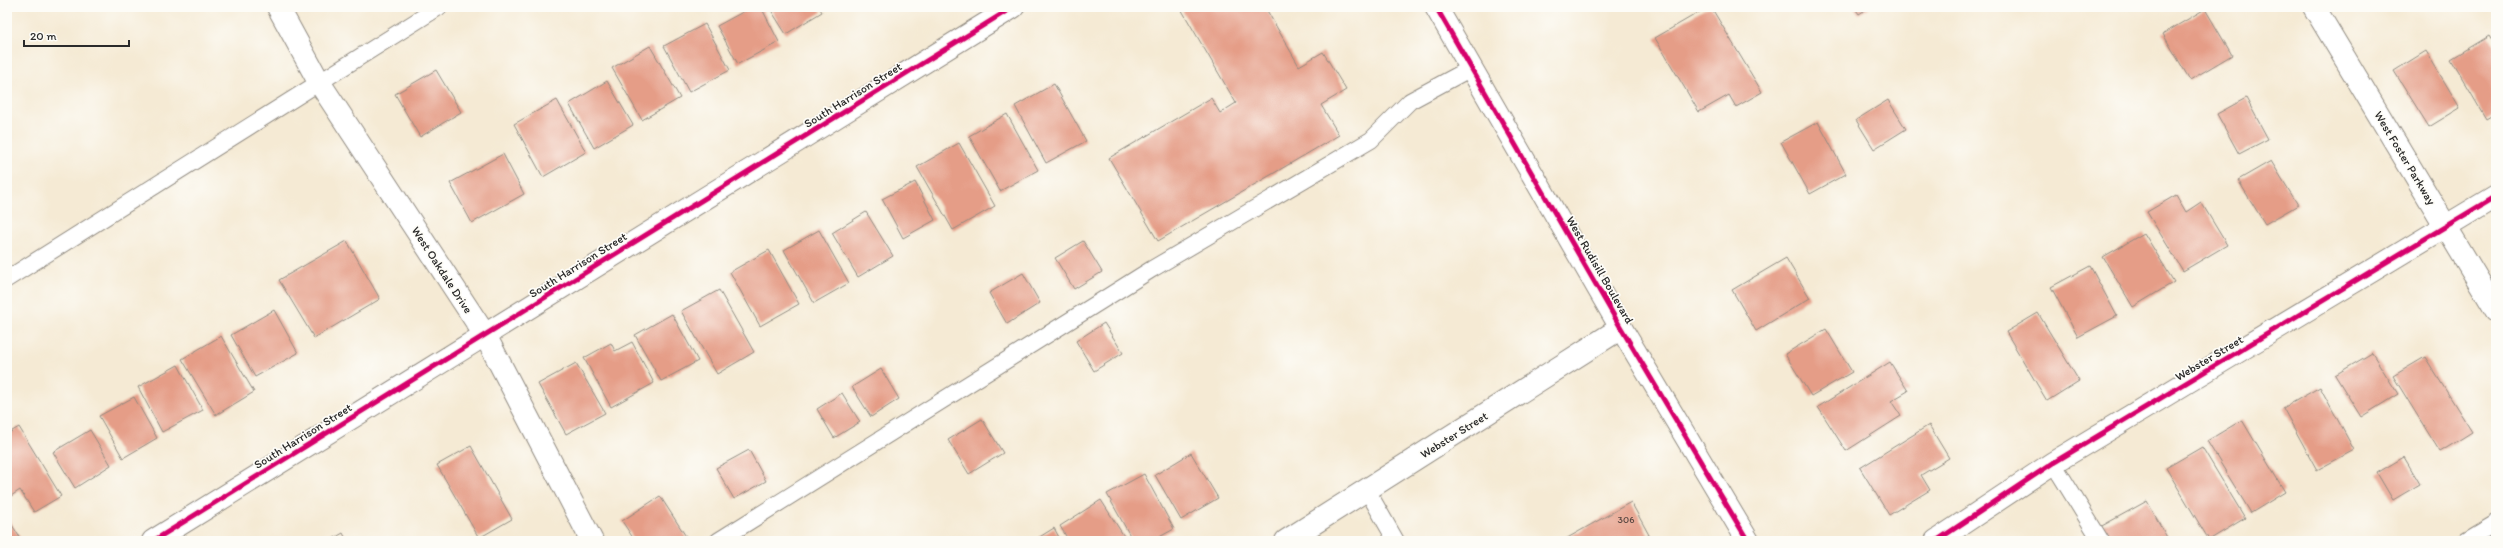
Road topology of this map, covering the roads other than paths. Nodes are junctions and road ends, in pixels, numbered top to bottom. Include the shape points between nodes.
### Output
1 (278, 7) edge
2 (439, 7) edge
3 (1013, 7) edge
4 (1436, 7) edge
5 (2314, 7) edge
6 (1473, 68) junction
7 (319, 82) junction
8 (2496, 196) edge
9 (2447, 227) junction
10 (7, 279) edge
11 (2496, 310) edge
12 (1622, 328) junction
13 (485, 335) junction
14 (2053, 463) junction
15 (1367, 490) junction
16 (2496, 523) edge
17 (153, 541) edge
18 (592, 541) edge
19 (718, 541) edge
20 (1286, 541) edge
21 (1396, 541) edge
22 (1748, 541) edge
23 (1936, 541) edge
24 (2101, 541) edge
25 (2466, 541) edge

1 - 7 street, West Oakdale Drive
2 - 7 lane
3 - 13 street, South Harrison Street
4 - 6 street, West Rudisill Boulevard
5 - 9 street, West Foster Parkway
6 - 12 street, West Rudisill Boulevard
6 - 19 lane via 1410,101 1371,140 1152,269
7 - 10 lane
7 - 13 street, West Oakdale Drive
8 - 9 street, Webster Street
9 - 11 street, West Foster Parkway
9 - 14 street, Webster Street
12 - 15 street, Webster Street
12 - 22 street, West Rudisill Boulevard
13 - 17 street, South Harrison Street
13 - 18 street, West Oakdale Drive
14 - 23 street, Webster Street
14 - 24 lane
15 - 20 street, Webster Street
15 - 21 lane
16 - 25 lane

